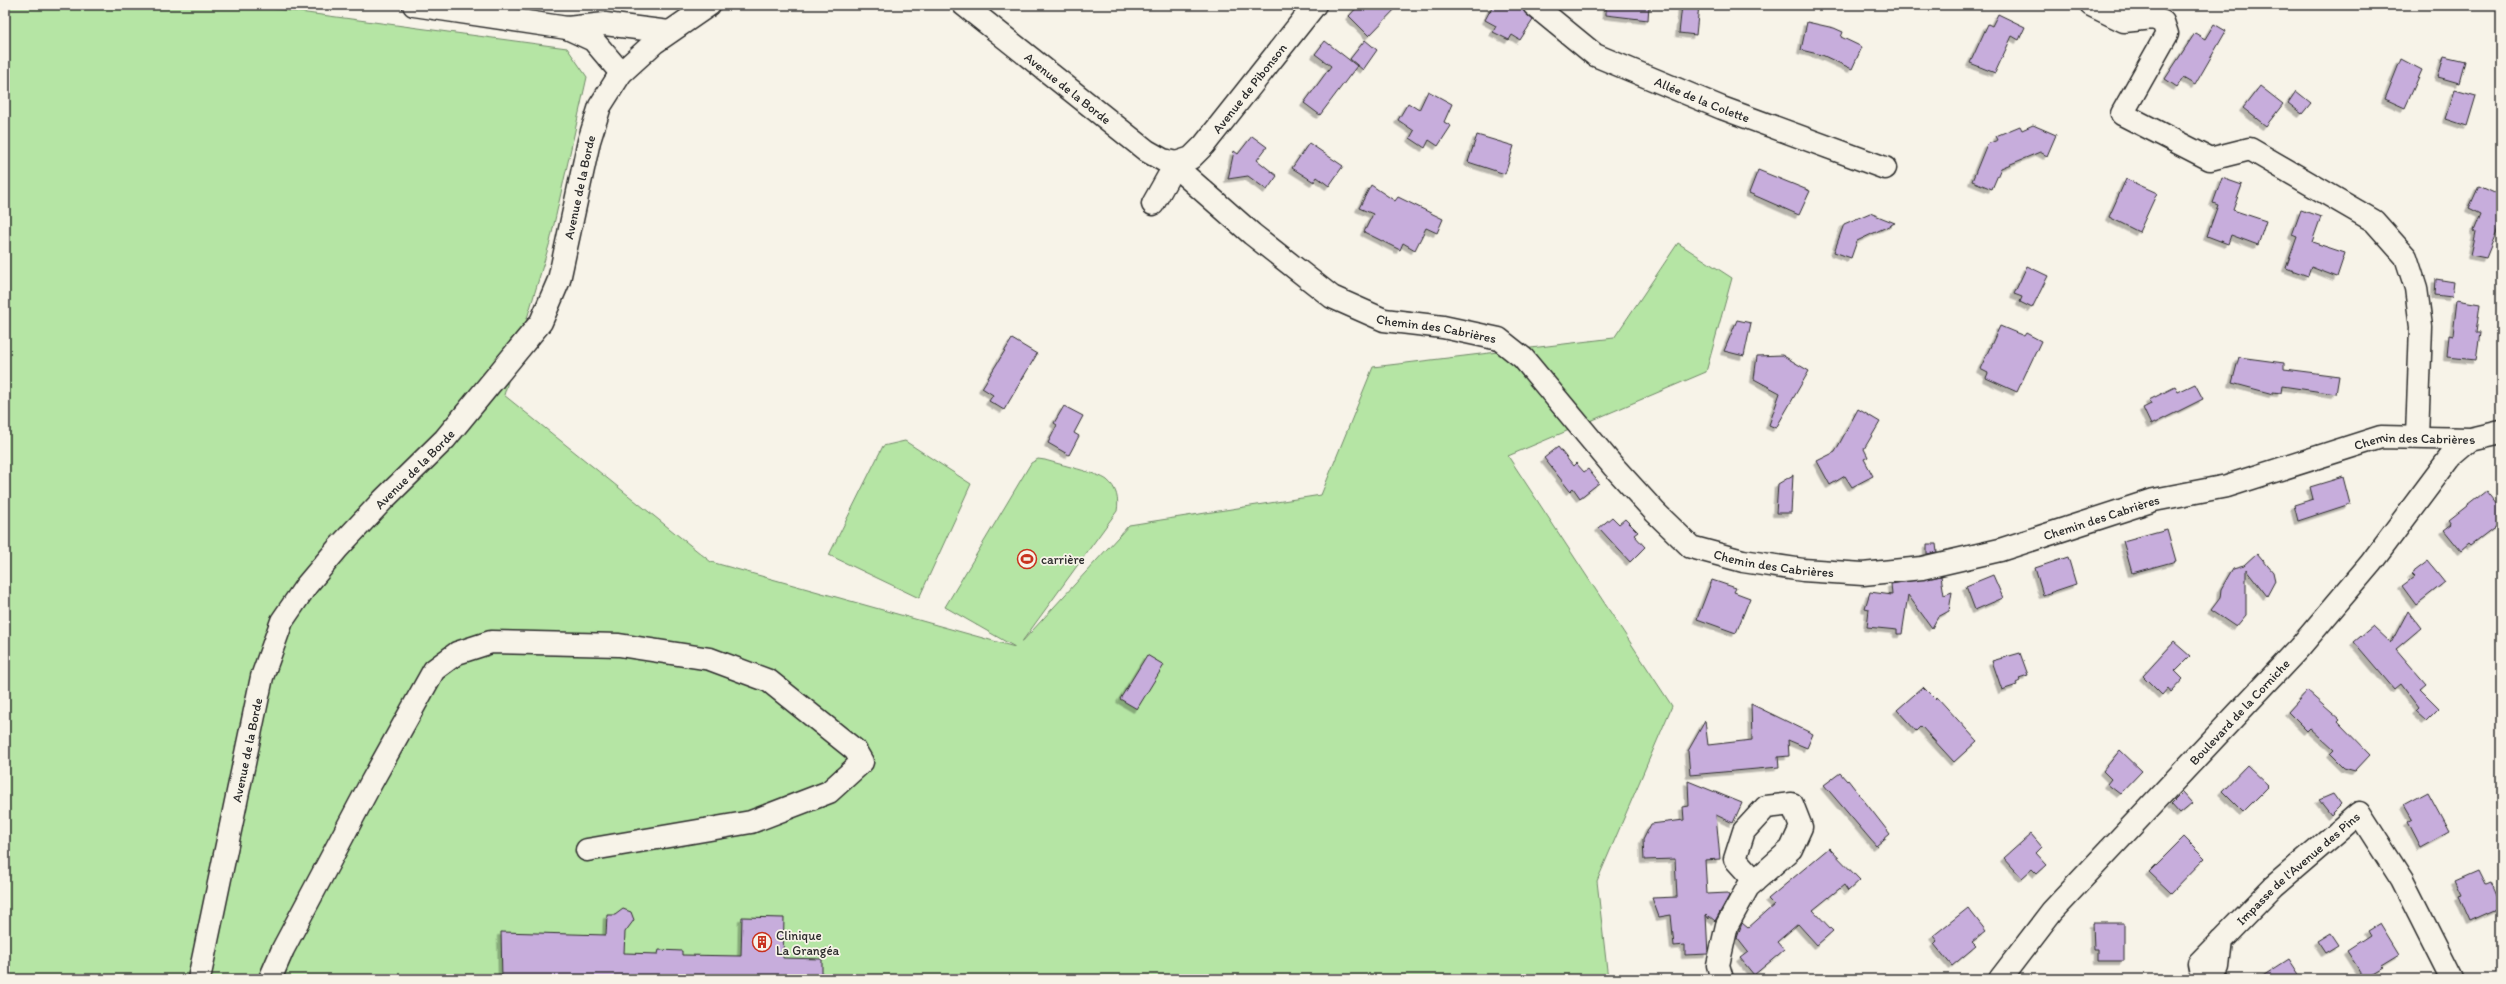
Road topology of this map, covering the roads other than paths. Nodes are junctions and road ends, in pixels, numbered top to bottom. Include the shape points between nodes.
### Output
1 (414, 5) edge
2 (709, 5) edge
3 (964, 5) edge
4 (1315, 5) edge
5 (1534, 5) edge
6 (2091, 5) edge
7 (567, 28) junction
8 (669, 32) junction
9 (621, 73) junction
10 (1176, 163) junction
11 (1885, 168) dead end
12 (1153, 204) dead end
13 (2501, 432) edge
14 (2417, 436) junction
15 (2471, 439) junction
16 (587, 850) dead end
17 (1755, 881) dead end
18 (2221, 940) dead end
19 (199, 979) edge
20 (270, 979) edge
21 (1722, 979) edge
22 (2000, 979) edge
23 (2452, 979) edge

1 - 7 street
2 - 8 street, Avenue de la Borde
3 - 10 street, Avenue de la Borde via 1147,151 1163,160
4 - 10 street, Avenue de Pibonson via 1204,145 1191,158
5 - 11 street, Allée de la Colette via 1595,55 1722,108
6 - 14 street via 2124,21 2154,18 2163,22 2167,34 2122,114 2210,159 2250,149 2374,221 2406,258 2416,288 2421,327
7 - 8 street via 605,24
7 - 9 street via 593,40
8 - 9 street, Avenue de la Borde
9 - 19 street, Avenue de la Borde via 600,106 589,141 566,255 559,280 541,322 445,439 338,548 306,586 282,621 262,677
10 - 12 street
10 - 14 street, Chemin des Cabrières via 1185,175 1252,234 1332,298 1384,320 1443,327 1500,339 1523,358 1614,466 1691,547 1743,561 1803,570 1863,574 1922,568 2000,550 2154,500 2227,486 2381,437
13 - 15 street, Chemin des Cabrières
14 - 15 street, Chemin des Cabrières
15 - 22 street, Boulevard de la Corniche via 2450,456 2371,563 2299,648 2052,911
16 - 20 street via 751,822 829,792 862,762 855,750 769,681 710,659 619,646 491,642 457,653 434,670 367,790 283,949
17 - 21 street via 1748,887 1728,925 1718,965
18 - 23 street, Impasse de l'Avenue des Pins via 2274,886 2359,813 2402,880

